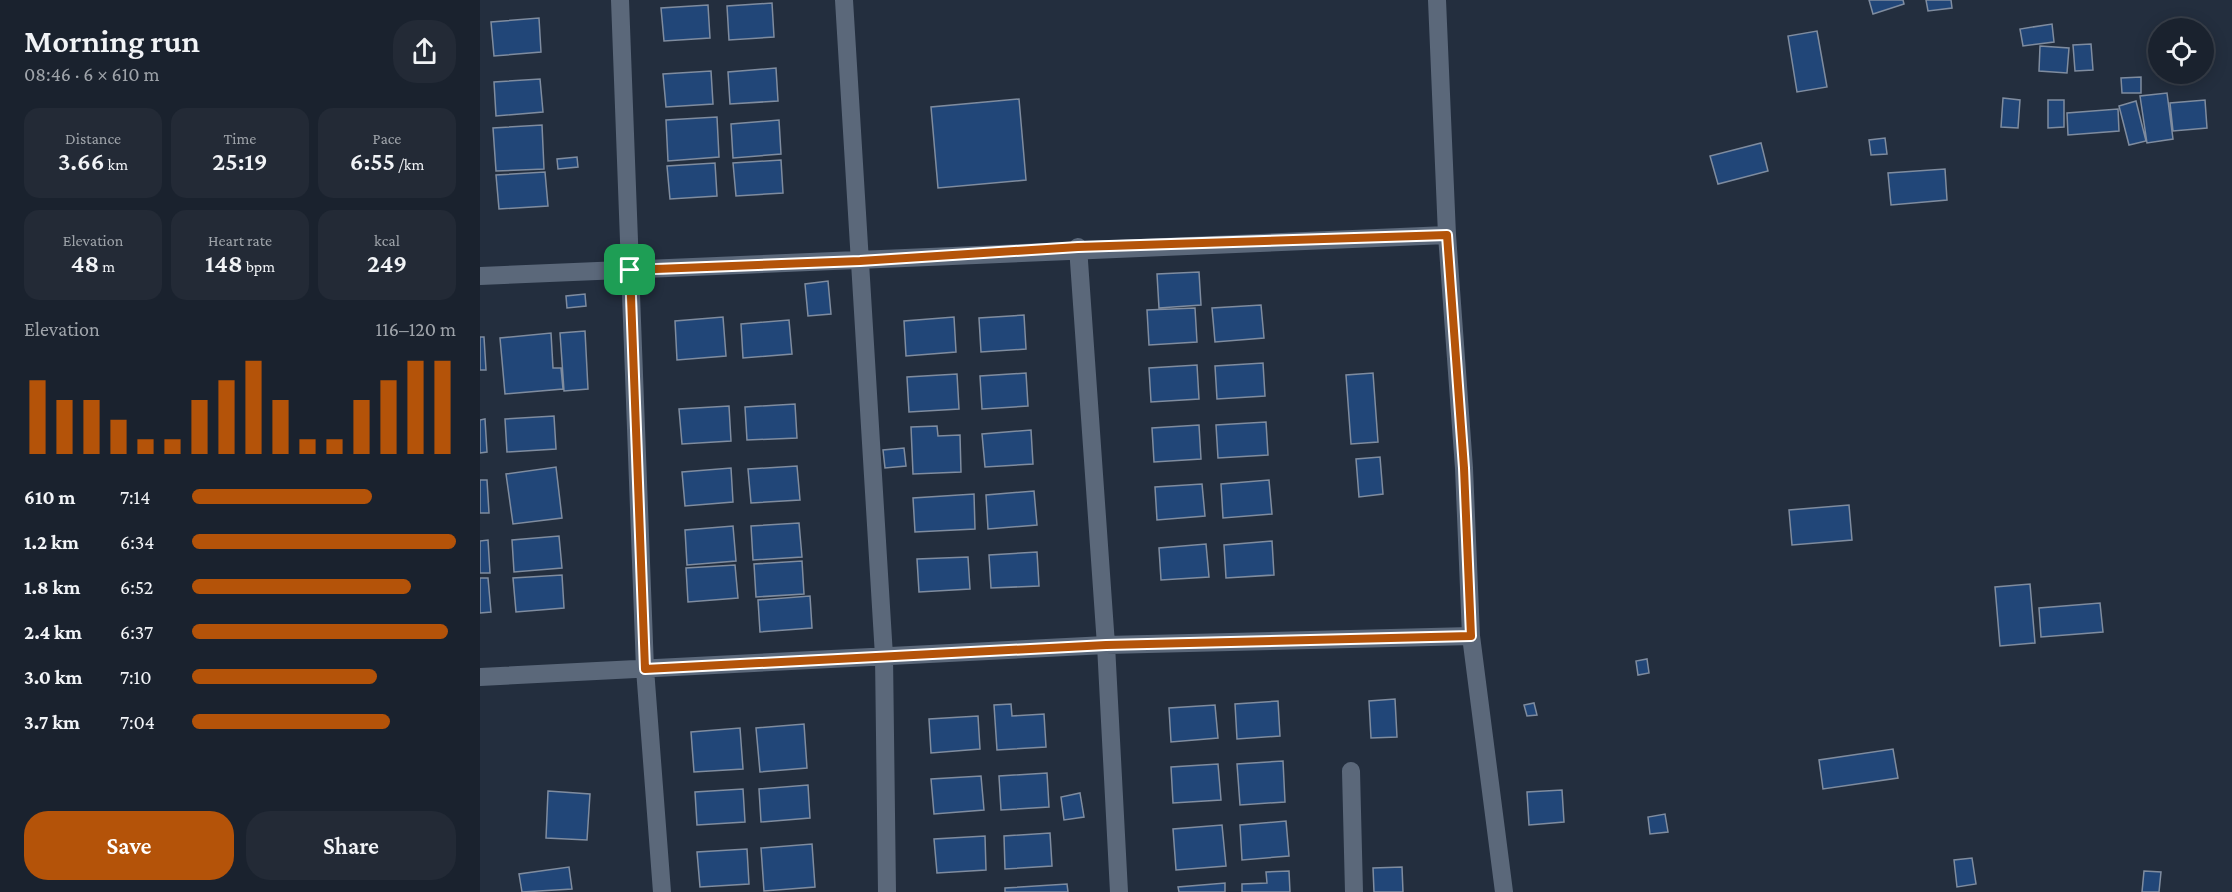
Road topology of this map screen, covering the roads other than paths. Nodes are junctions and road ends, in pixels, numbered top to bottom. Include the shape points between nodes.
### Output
1 (620, 0) edge
2 (844, 0) edge
3 (1437, 0) edge
4 (1447, 235) junction
5 (1078, 247) junction
6 (860, 261) junction
7 (630, 270) junction
8 (480, 276) edge
9 (1471, 636) junction
10 (1106, 645) junction
11 (884, 656) junction
12 (645, 669) junction
13 (480, 677) edge
14 (1351, 771) dead end
15 (662, 892) edge
16 (887, 892) edge
17 (1119, 892) edge
18 (1354, 892) edge
19 (1504, 892) edge

1 - 7 street
2 - 6 street
3 - 4 street
4 - 5 street
4 - 9 street via 1464,468
5 - 6 street
5 - 10 street
6 - 7 street
6 - 11 street
7 - 8 street
7 - 12 street
9 - 10 street
9 - 19 street
10 - 11 street
10 - 17 street
11 - 12 street
11 - 16 street
12 - 13 street
12 - 15 street
14 - 18 street

